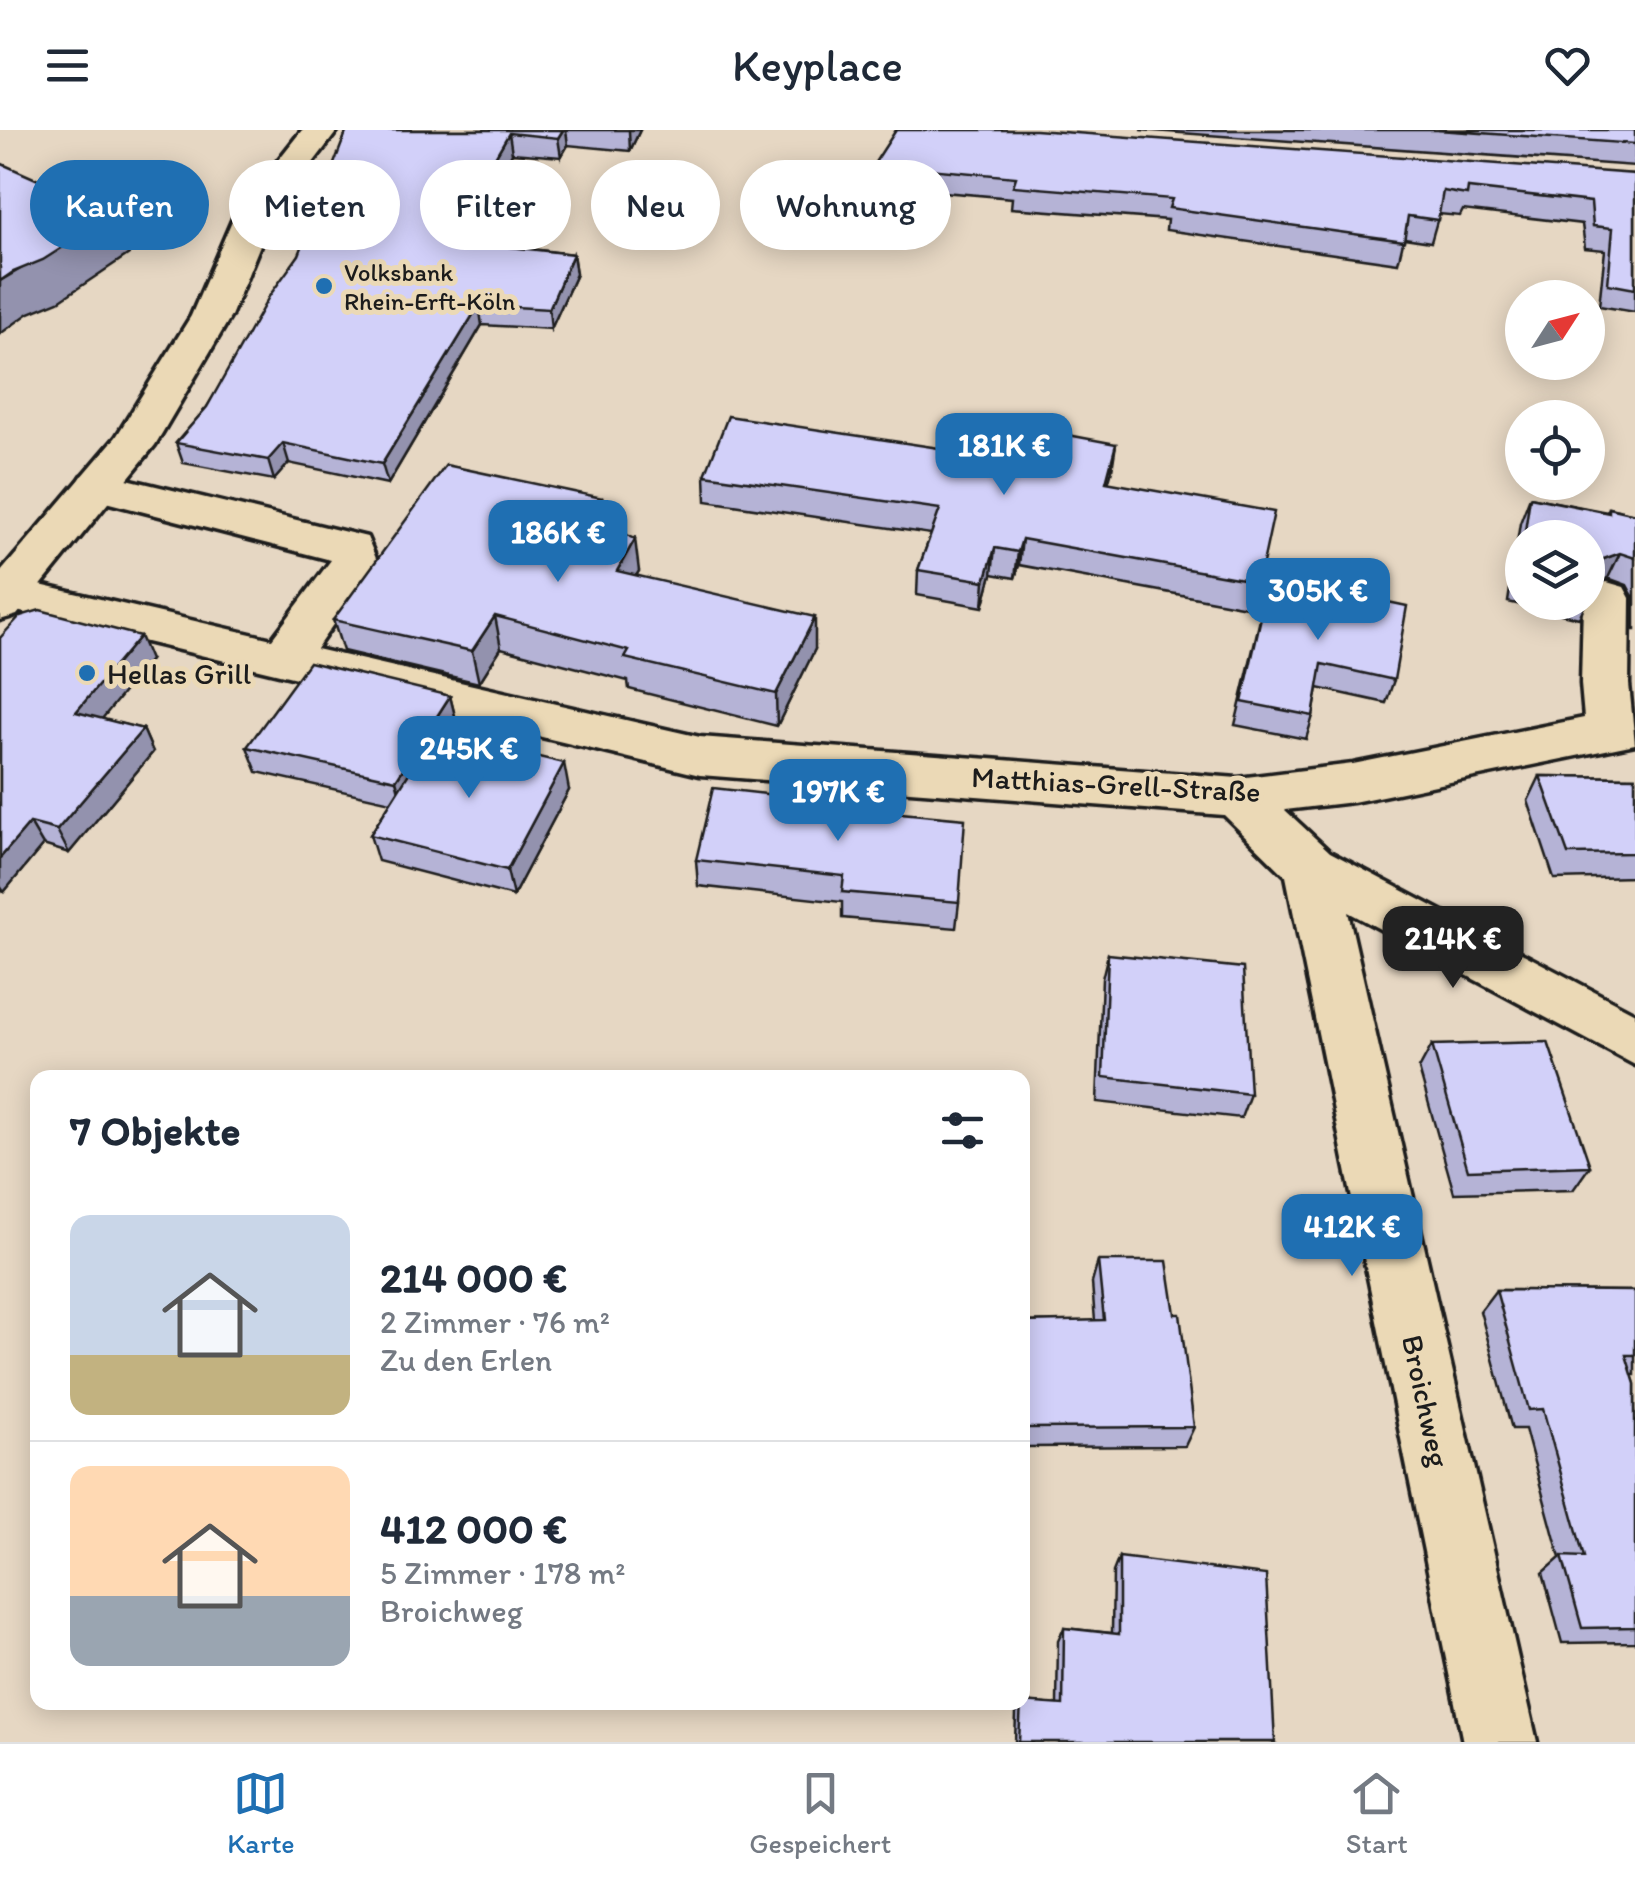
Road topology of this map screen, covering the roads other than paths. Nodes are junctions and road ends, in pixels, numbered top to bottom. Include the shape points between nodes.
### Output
1 (320, 130) edge
2 (98, 486) junction
3 (1608, 598) dead end
4 (5, 599) edge
5 (284, 658) junction
6 (1623, 728) edge
7 (1238, 797) junction
8 (1311, 867) junction
9 (1635, 1041) edge
10 (1500, 1742) edge

1 - 2 street via 253,216 210,316 133,445
2 - 4 street
2 - 5 street via 351,548 354,561
3 - 6 street via 1605,684
4 - 5 street, Matthias-Grell-Straße
5 - 7 street, Matthias-Grell-Straße via 700,756
6 - 7 street, Matthias-Grell-Straße via 1353,783
7 - 8 street
8 - 9 street
8 - 10 street, Broichweg

